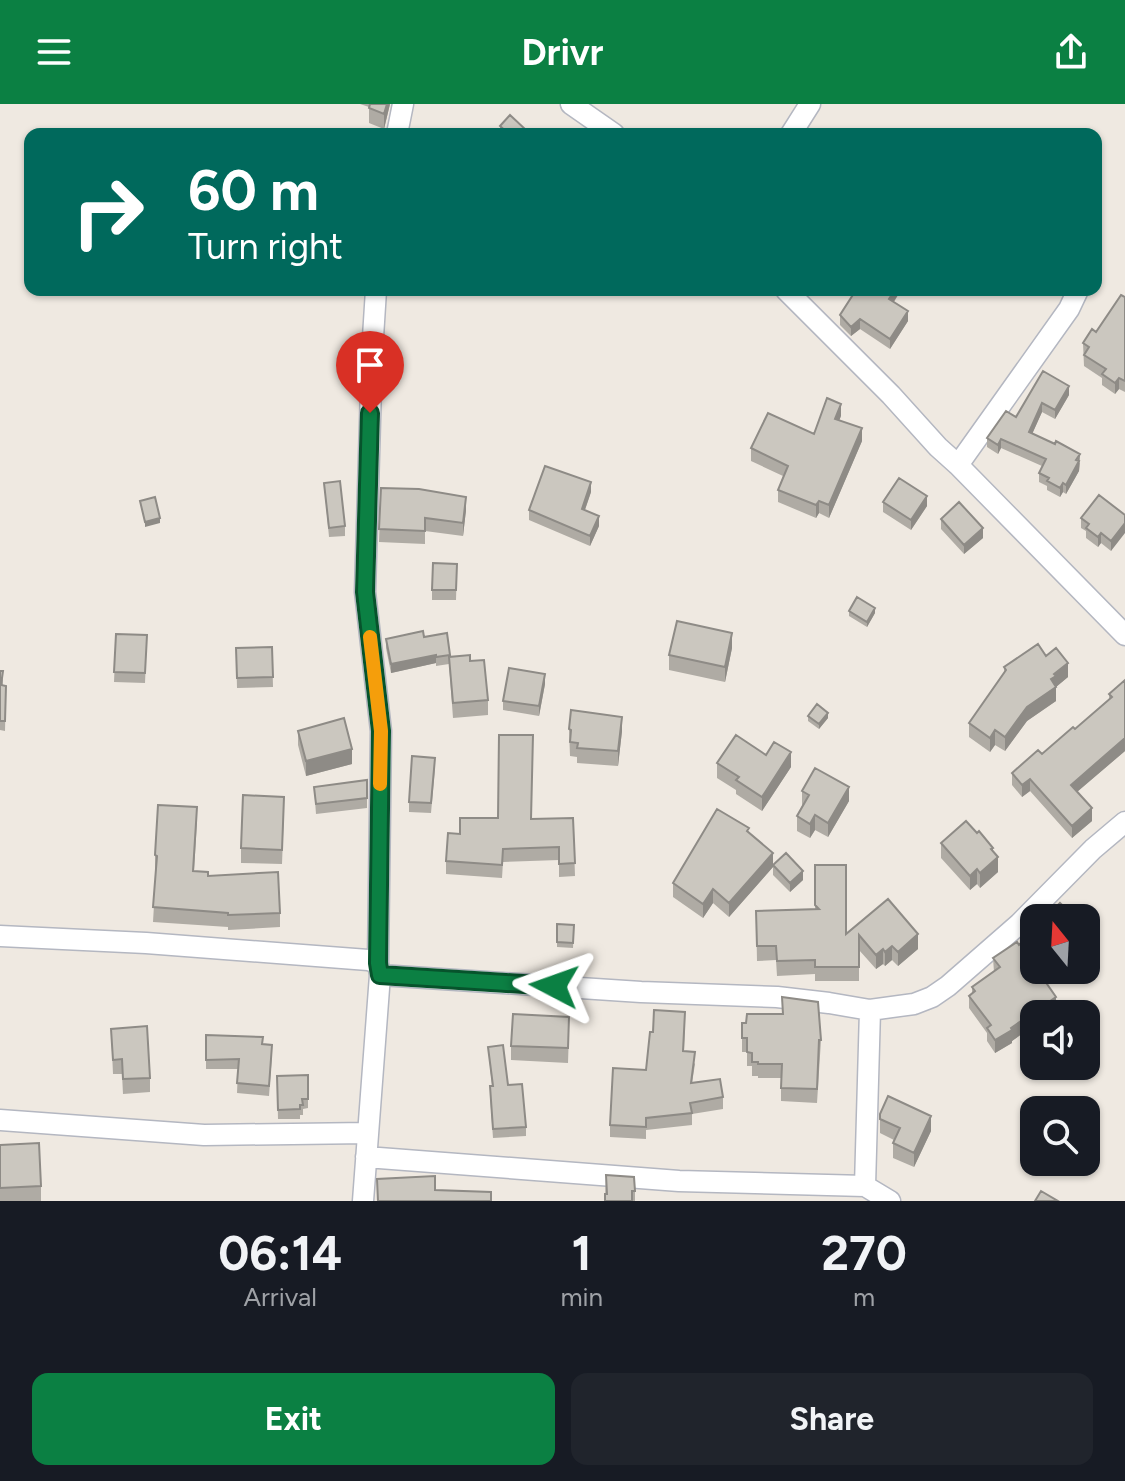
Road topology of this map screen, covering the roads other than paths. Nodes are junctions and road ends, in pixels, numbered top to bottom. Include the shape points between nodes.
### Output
1 (403, 104) edge
2 (571, 104) edge
3 (810, 104) edge
4 (398, 128) edge
5 (605, 128) edge
6 (795, 128) edge
7 (376, 296) edge
8 (792, 296) edge
9 (1075, 296) edge
10 (958, 465) junction
11 (1125, 635) edge
12 (1125, 822) edge
13 (0, 936) edge
14 (379, 969) junction
15 (870, 1010) junction
16 (0, 1120) edge
17 (368, 1133) junction
18 (366, 1157) junction
19 (865, 1186) junction
20 (678, 1191) edge
21 (363, 1201) edge
22 (890, 1201) edge

1 - 4 street
2 - 5 street
3 - 6 street
7 - 14 street via 365,592 381,731
8 - 10 street
9 - 10 street
10 - 11 street
12 - 15 street via 948,986 914,1004
13 - 14 street via 368,960
14 - 15 street via 641,992 777,997
14 - 17 street
15 - 19 street
16 - 17 street via 204,1135
17 - 18 street
18 - 20 street
18 - 21 street
19 - 20 street
19 - 22 street

